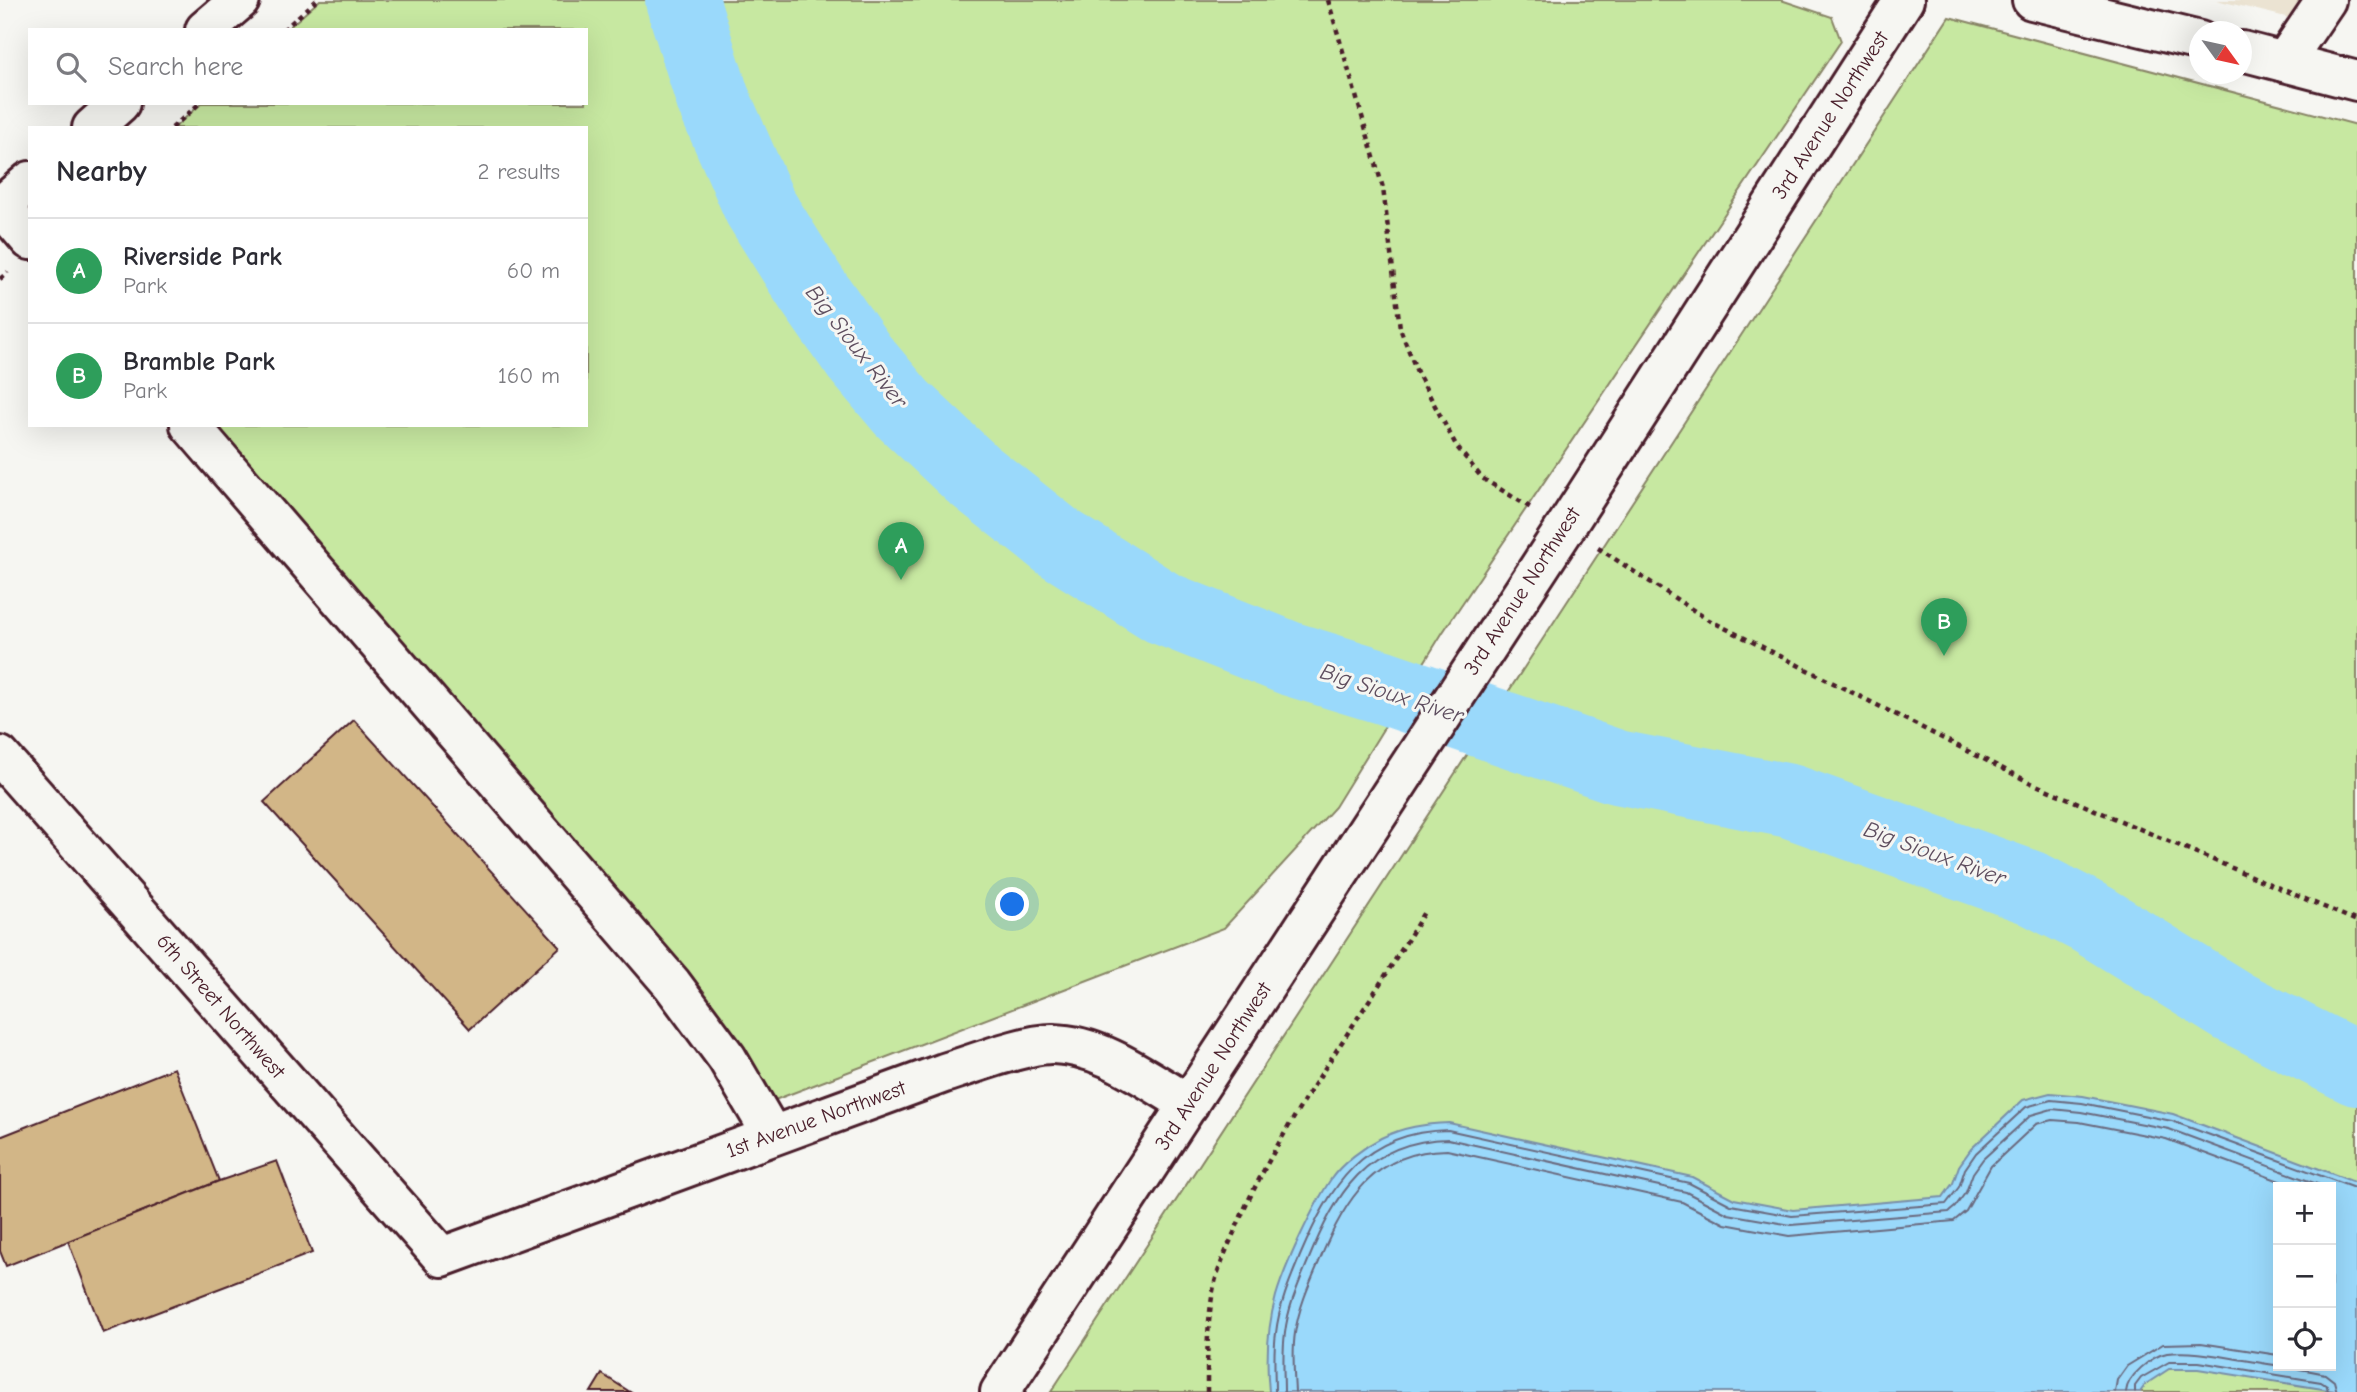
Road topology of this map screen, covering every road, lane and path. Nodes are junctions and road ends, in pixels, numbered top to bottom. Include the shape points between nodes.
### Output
1 (240, 0) edge
2 (317, 0) edge
3 (1328, 0) edge
4 (1905, 0) edge
5 (2032, 0) edge
6 (2326, 0) edge
7 (207, 28) edge
8 (285, 28) edge
9 (2189, 38) edge
10 (2252, 54) edge
11 (2284, 62) junction
12 (2357, 81) edge
13 (118, 105) edge
14 (198, 105) edge
15 (94, 126) edge
16 (174, 126) edge
17 (28, 183) edge
18 (0, 207) edge
19 (28, 238) edge
20 (192, 427) edge
21 (1565, 528) junction
22 (0, 755) edge
23 (1424, 912) dead end
24 (2357, 921) edge
25 (1189, 1104) junction
26 (772, 1135) junction
27 (442, 1257) joint
28 (1000, 1392) edge
29 (1207, 1392) edge

1 - 7 main road
2 - 8 path
3 - 21 path via 1383,188 1400,328 1417,372 1457,447 1482,478
4 - 21 main road, 3rd Avenue Northwest
5 - 9 main road
6 - 11 main road
10 - 11 main road
11 - 12 main road
13 - 15 main road
14 - 16 path
17 - 18 main road
18 - 19 main road
20 - 26 main road via 672,984 727,1058
21 - 24 path via 1707,619 1805,671 2029,782
21 - 25 main road, 3rd Avenue Northwest
22 - 27 main road, 6th Street Northwest
23 - 29 path via 1256,1183 1215,1284 1208,1325
25 - 26 main road, 1st Avenue Northwest via 1086,1048 1051,1044 944,1073
25 - 28 main road, 3rd Avenue Northwest
26 - 27 main road, 1st Avenue Northwest

